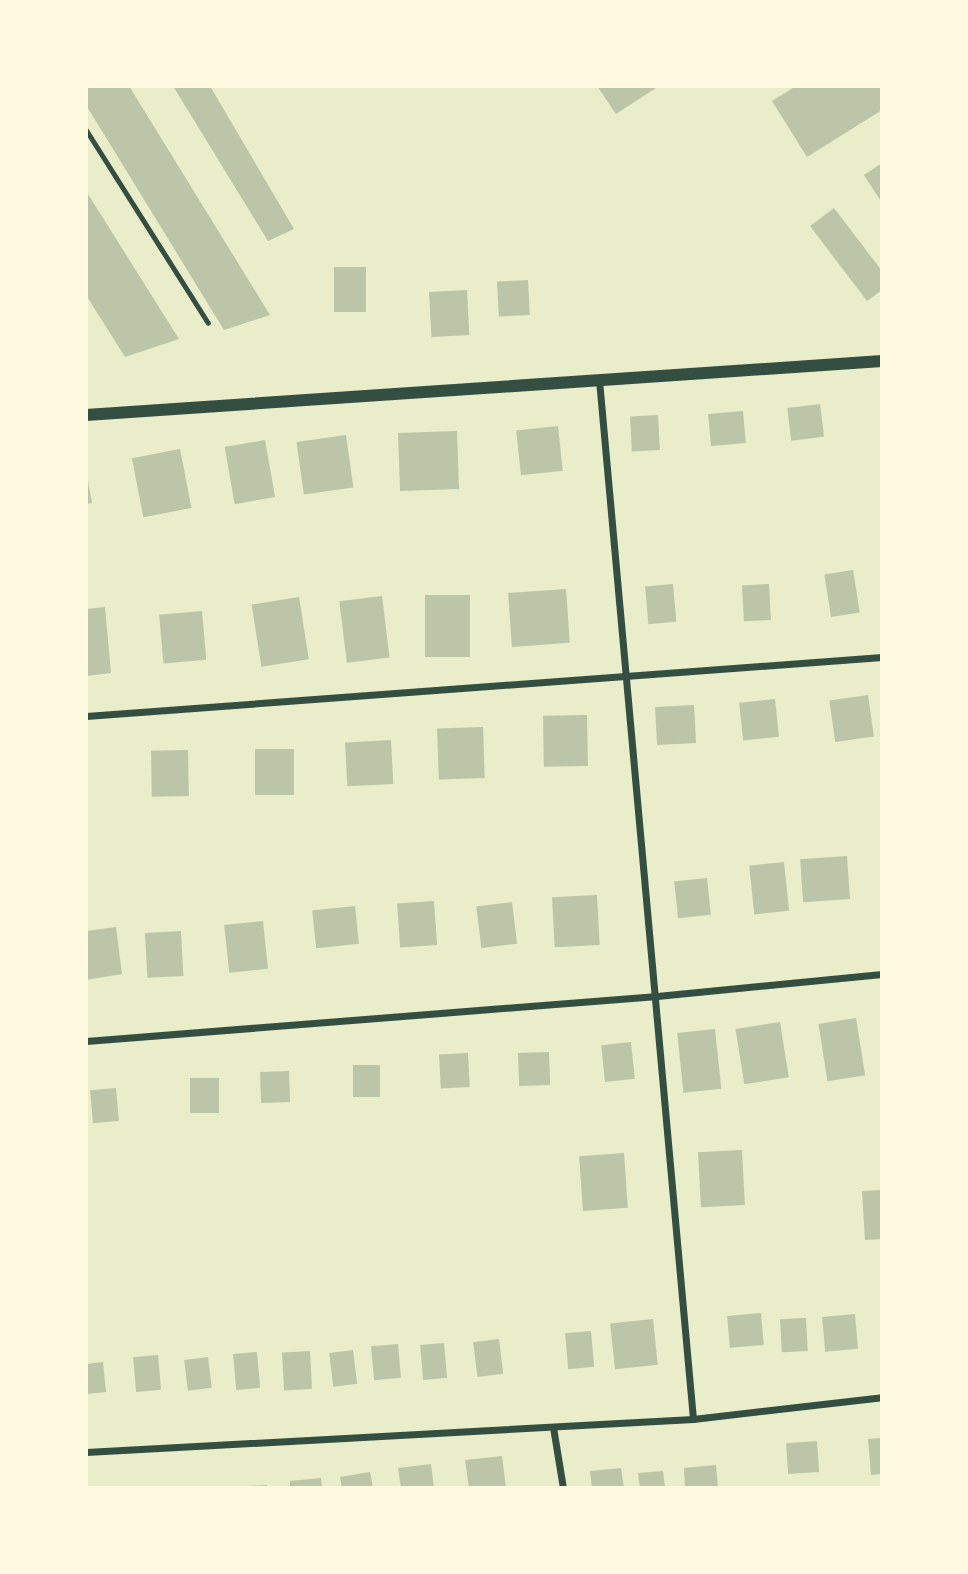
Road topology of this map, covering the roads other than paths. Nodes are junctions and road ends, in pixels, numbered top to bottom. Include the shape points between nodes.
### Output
1 (86, 130) edge
2 (208, 323) dead end
3 (882, 361) edge
4 (599, 380) junction
5 (86, 415) edge
6 (882, 657) edge
7 (629, 676) junction
8 (86, 716) edge
9 (882, 974) edge
10 (657, 996) junction
11 (86, 1041) edge
12 (882, 1397) edge
13 (693, 1419) junction
14 (553, 1427) junction
15 (86, 1452) edge
16 (564, 1488) edge

1 - 2 lane
3 - 4 street
4 - 5 street
4 - 7 street
6 - 7 street
7 - 8 street
7 - 10 street
9 - 10 street
10 - 11 street
10 - 13 street
12 - 13 street
13 - 14 street
14 - 15 street
14 - 16 street

